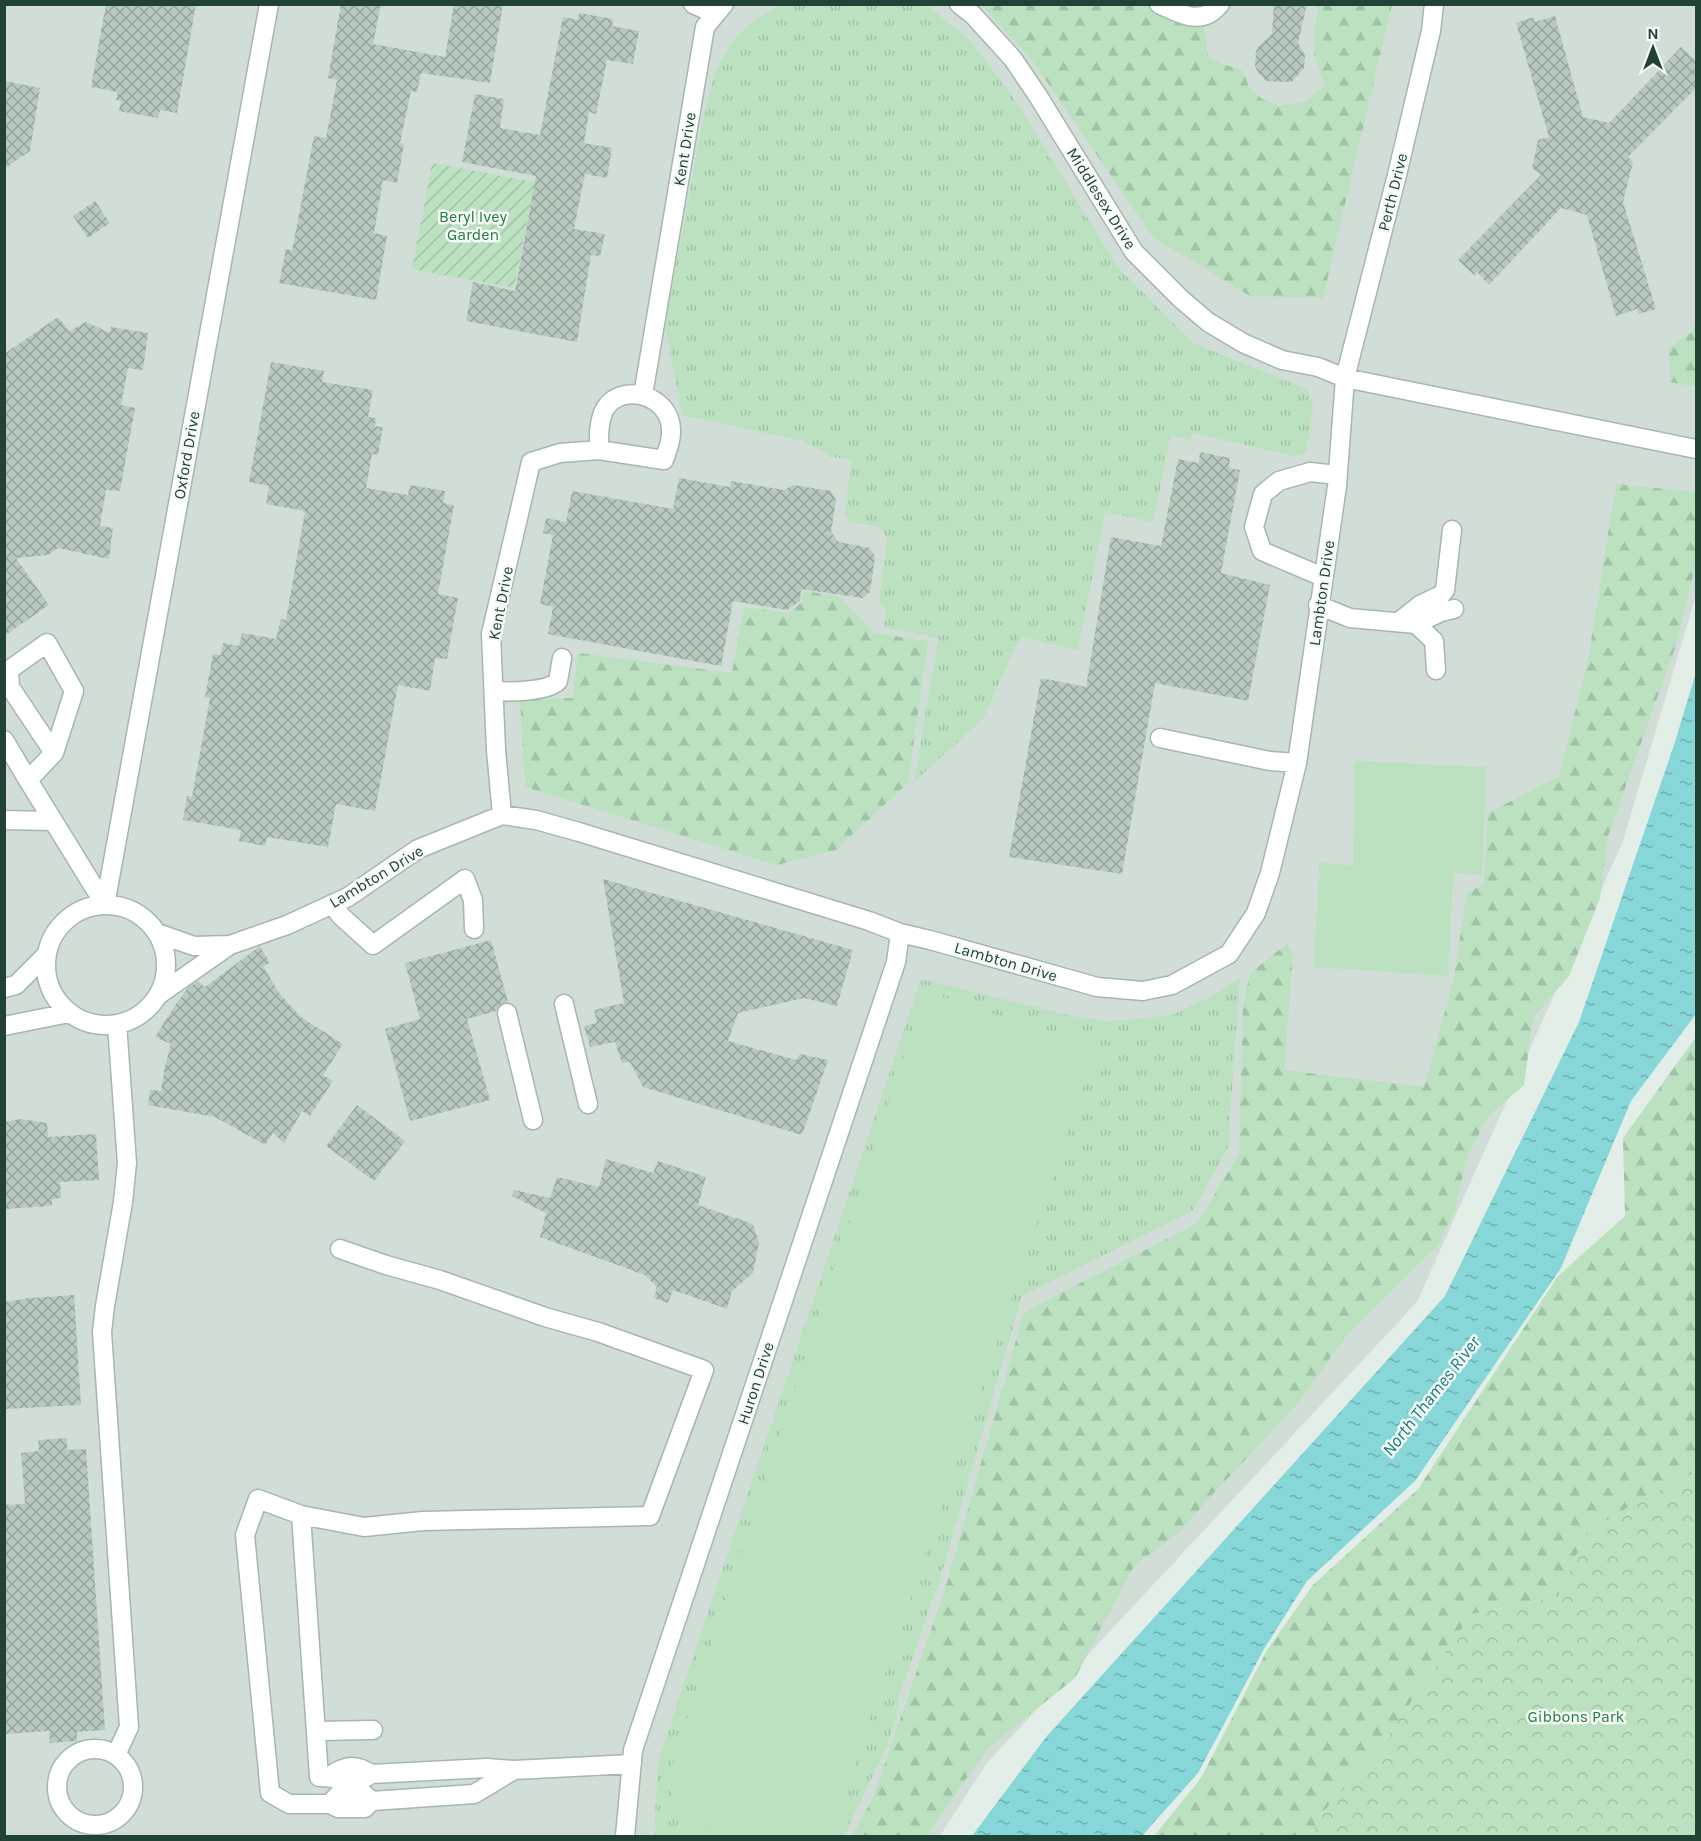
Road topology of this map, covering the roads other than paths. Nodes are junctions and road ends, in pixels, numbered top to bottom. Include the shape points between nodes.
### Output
1 (269, 4) edge
2 (693, 4) edge
3 (959, 4) edge
4 (1159, 4) edge
5 (1220, 4) edge
6 (1434, 4) edge
7 (720, 9) edge
8 (1345, 378) junction
9 (643, 395) junction
10 (1689, 448) edge
11 (599, 450) junction
12 (1337, 475) junction
13 (1452, 530) dead end
14 (1323, 577) junction
15 (1318, 605) junction
16 (1454, 609) dead end
17 (1408, 623) junction
18 (562, 658) dead end
19 (1436, 670) dead end
20 (495, 691) junction
21 (1160, 738) dead end
22 (4, 740) edge
23 (54, 753) junction
24 (1297, 764) junction
25 (28, 780) junction
26 (502, 815) junction
27 (4, 820) edge
28 (52, 821) junction
29 (332, 904) junction
30 (105, 905) junction
31 (154, 928) junction
32 (474, 929) dead end
33 (900, 933) junction
34 (230, 945) junction
35 (47, 954) junction
36 (4, 988) edge
37 (160, 994) junction
38 (564, 1004) dead end
39 (69, 1013) junction
40 (507, 1013) dead end
41 (117, 1024) junction
42 (4, 1026) edge
43 (588, 1104) dead end
44 (533, 1120) dead end
45 (340, 1250) dead end
46 (301, 1515) junction
47 (373, 1730) dead end
48 (317, 1731) junction
49 (116, 1755) junction
50 (632, 1764) junction
51 (514, 1770) junction
52 (625, 1836) edge

1 - 30 street, Oxford Drive
2 - 7 street, Kent Drive
3 - 8 street, Middlesex Drive via 1013,58 1134,252 1181,299 1243,344
4 - 5 street via 1187,18 1203,17
6 - 8 street, Perth Drive via 1431,31
7 - 9 street, Kent Drive via 705,27
8 - 10 street, Middlesex Drive
8 - 12 street, Lambton Drive
9 - 11 street via 622,396 603,411
9 - 11 street, Kent Drive via 662,405 670,422 664,460
11 - 20 street, Kent Drive via 561,453 531,462 491,634
12 - 14 street, Lambton Drive
12 - 14 street via 1310,472 1279,481 1263,494 1254,527 1262,551
13 - 17 street via 1445,590 1420,605
14 - 15 street, Lambton Drive
15 - 17 street via 1350,618
15 - 24 street, Lambton Drive
16 - 17 street
17 - 19 street via 1434,641
18 - 20 street via 558,681 553,686
20 - 26 street, Kent Drive
21 - 24 street
22 - 25 street
23 - 23 street via 74,691 47,643 9,670 10,687
23 - 25 street
24 - 33 street, Lambton Drive via 1256,913 1229,954 1172,985 1143,991 1097,987
25 - 28 street
26 - 29 street, Lambton Drive via 418,849
26 - 33 street, Lambton Drive via 579,832
27 - 28 street
28 - 30 street
29 - 32 street via 373,945 465,879 472,900
29 - 34 street, Lambton Drive
30 - 31 street via 129,909
30 - 35 street via 82,910 64,923
31 - 34 street, Lambton Drive via 194,946
31 - 37 street via 164,949 166,975
33 - 50 street, Huron Drive via 896,962 633,1750
34 - 37 street, Lambton Drive
35 - 36 street via 16,985
35 - 39 street via 46,972 53,993
37 - 41 street via 134,1019
38 - 43 street
39 - 41 street via 96,1024
39 - 42 street
40 - 44 street
41 - 49 street via 127,1163 102,1332 129,1727
45 - 46 street via 704,1370 650,1516 423,1521 364,1527
46 - 48 street
46 - 51 street via 258,1499 245,1535 270,1793 289,1804 330,1804 337,1796 364,1794 372,1801 474,1794
47 - 48 street
48 - 51 street via 319,1777 328,1777 341,1768 361,1767 371,1774
49 - 49 street via 102,1748 90,1748 69,1758 62,1768 57,1788 60,1804 78,1821 103,1825 124,1812 131,1802 133,1777
50 - 51 street
50 - 52 street, Huron Drive

